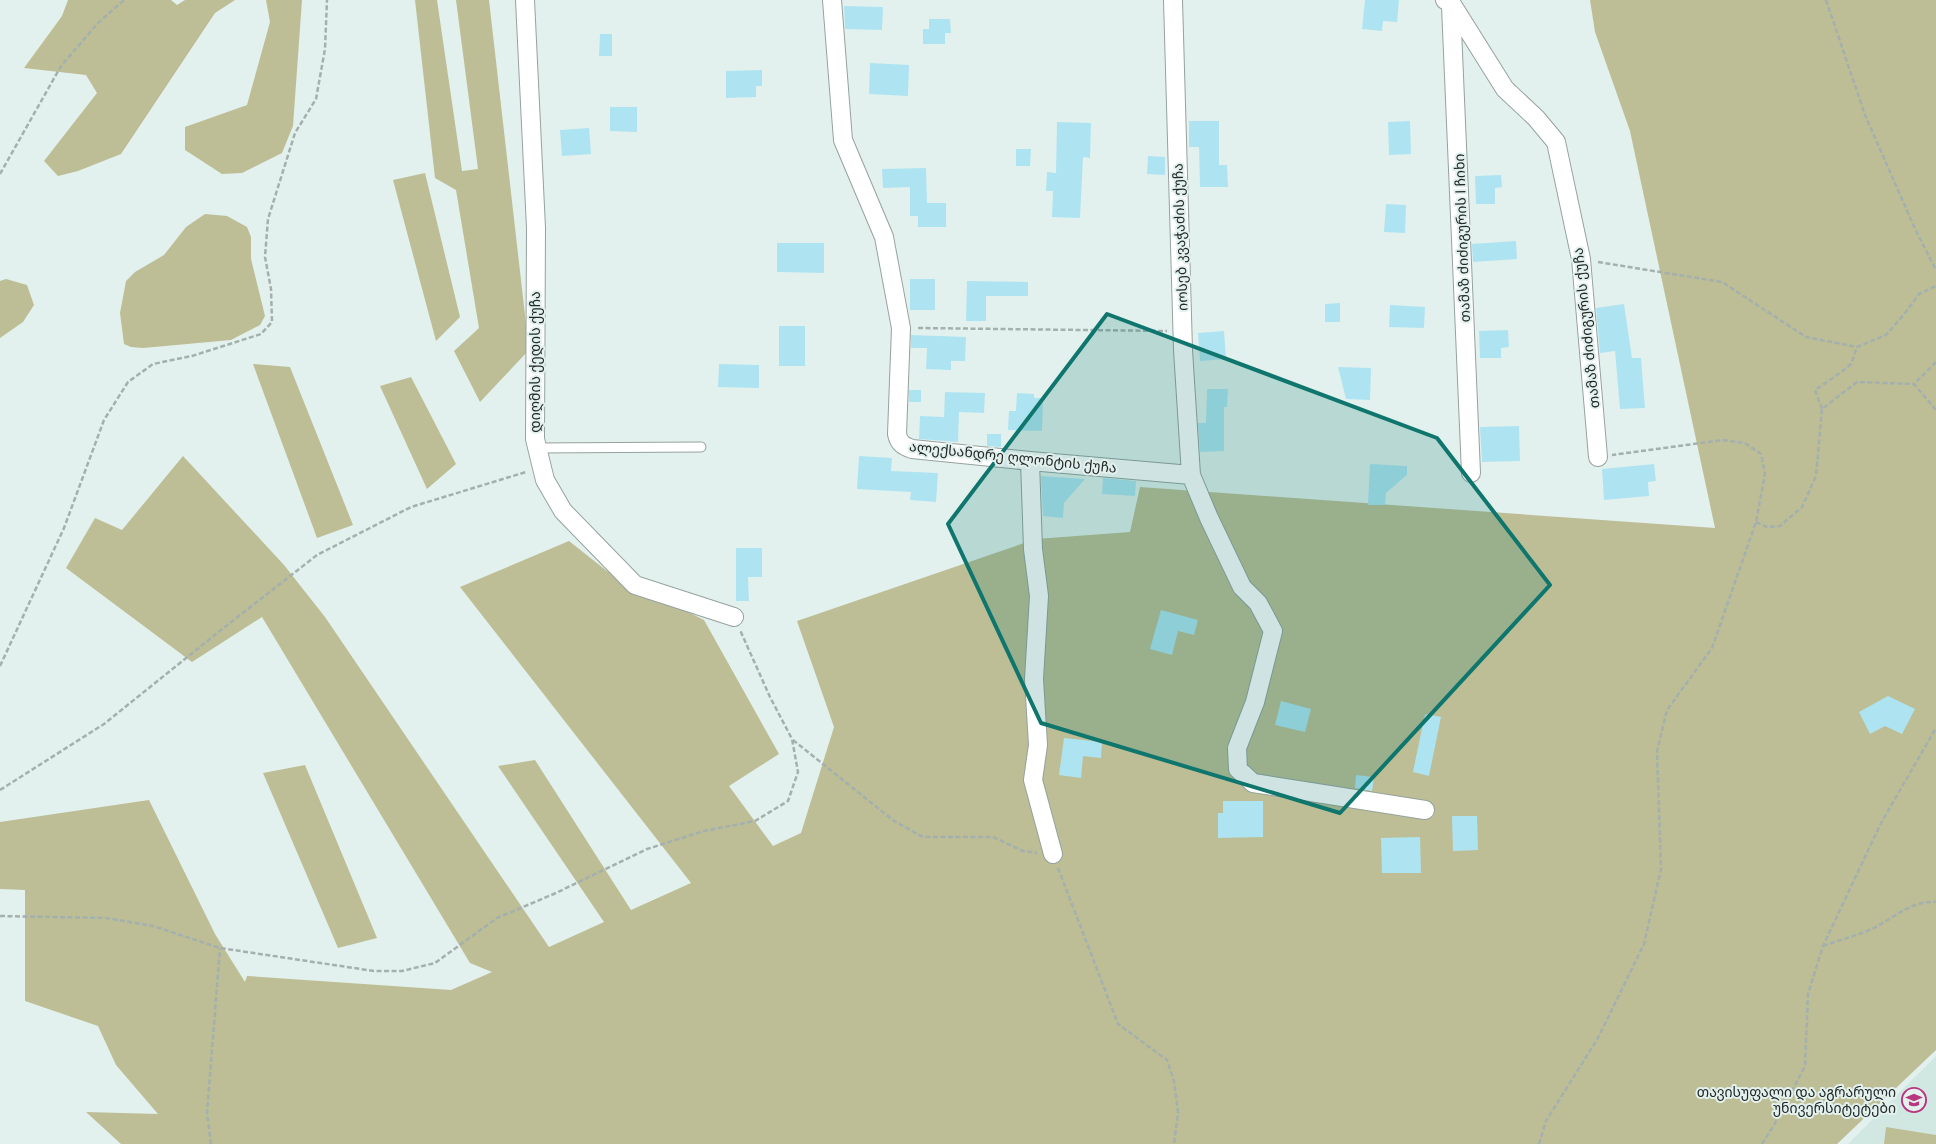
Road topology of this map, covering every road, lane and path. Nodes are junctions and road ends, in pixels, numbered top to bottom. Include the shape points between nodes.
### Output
1 (124, 0) edge
2 (327, 0) edge
3 (525, 0) edge
4 (832, 0) edge
5 (1173, 0) edge
6 (1826, 0) edge
7 (1448, 2) edge
8 (0, 174) edge
9 (1581, 260) junction
10 (1936, 270) edge
11 (1936, 286) edge
12 (901, 328) junction
13 (1183, 331) junction
14 (1857, 347) junction
15 (1936, 362) edge
16 (1914, 384) junction
17 (1822, 408) junction
18 (1936, 410) edge
19 (702, 447) dead end
20 (537, 448) junction
21 (1598, 457) joint
22 (1030, 461) junction
23 (542, 467) junction
24 (1471, 473) dead end
25 (1191, 474) junction
26 (1756, 522) junction
27 (734, 617) joint
28 (0, 666) edge
29 (1936, 728) edge
30 (792, 739) junction
31 (0, 790) edge
32 (1426, 810) dead end
33 (1053, 854) junction
34 (1936, 902) edge
35 (0, 916) edge
36 (1823, 946) junction
37 (220, 948) junction
38 (210, 1144) edge
39 (1174, 1144) edge
40 (1538, 1144) edge
41 (1762, 1144) edge

1 - 8 path via 98,23 61,66
2 - 28 path via 326,49 316,99 295,132 268,219 265,257 271,289 272,322 261,334 192,356 152,364 128,382 104,420 64,528
3 - 20 street, დიღმის ქედის ქუჩა via 536,228
4 - 12 street, ალექსანდრე ღლონტის ქუჩა via 843,140 884,237
5 - 13 street, იოსებ კვაჭაძის ქუჩა
6 - 10 path via 1865,115
7 - 9 street, თამაზ ძიძიგურის ქუჩა via 1505,89 1556,142
7 - 24 street, თამაზ ძიძიგურის I ჩიხი via 1462,230
9 - 14 path via 1722,282 1806,337
9 - 21 street, თამაზ ძიძიგურის ქუჩა
11 - 14 path via 1918,294 1886,335
12 - 13 path
12 - 22 street, ალექსანდრე ღლონტის ქუჩა via 899,441 912,448
13 - 25 street, იოსებ კვაჭაძის ქუჩა
14 - 17 path via 1851,364 1815,390
15 - 16 path
16 - 17 path via 1857,382
16 - 18 path
17 - 26 path via 1816,476 1802,507 1780,526 1767,527
19 - 20 lane
20 - 23 street, დიღმის ქედის ქუჩა
21 - 26 path via 1722,440 1745,443 1761,454 1765,474
22 - 25 street, ალექსანდრე ღლონტის ქუჩა
22 - 33 street via 1033,549 1039,596 1034,680 1038,745 1033,780
23 - 27 street, დიღმის ქედის ქუჩა via 545,480 563,511 634,585
23 - 31 path via 411,507 317,555 104,724
25 - 32 street, იოსებ კვაჭაძის ქუჩა via 1242,587 1258,603 1272,631 1255,702 1237,748 1238,769 1253,784
26 - 40 path via 1712,648 1667,710 1657,751 1660,869 1644,944 1598,1038 1546,1121
27 - 30 path
29 - 36 path via 1881,823
30 - 33 path via 894,821 923,837 993,837 1023,852
30 - 37 path via 798,772 788,800 764,816 647,850 496,918 435,963 402,971 374,971
33 - 39 path via 1118,1024 1168,1060 1178,1113
34 - 36 path via 1919,904 1872,928
35 - 37 path via 106,918 153,926
36 - 41 path via 1808,994 1805,1066
37 - 38 path via 207,1114

